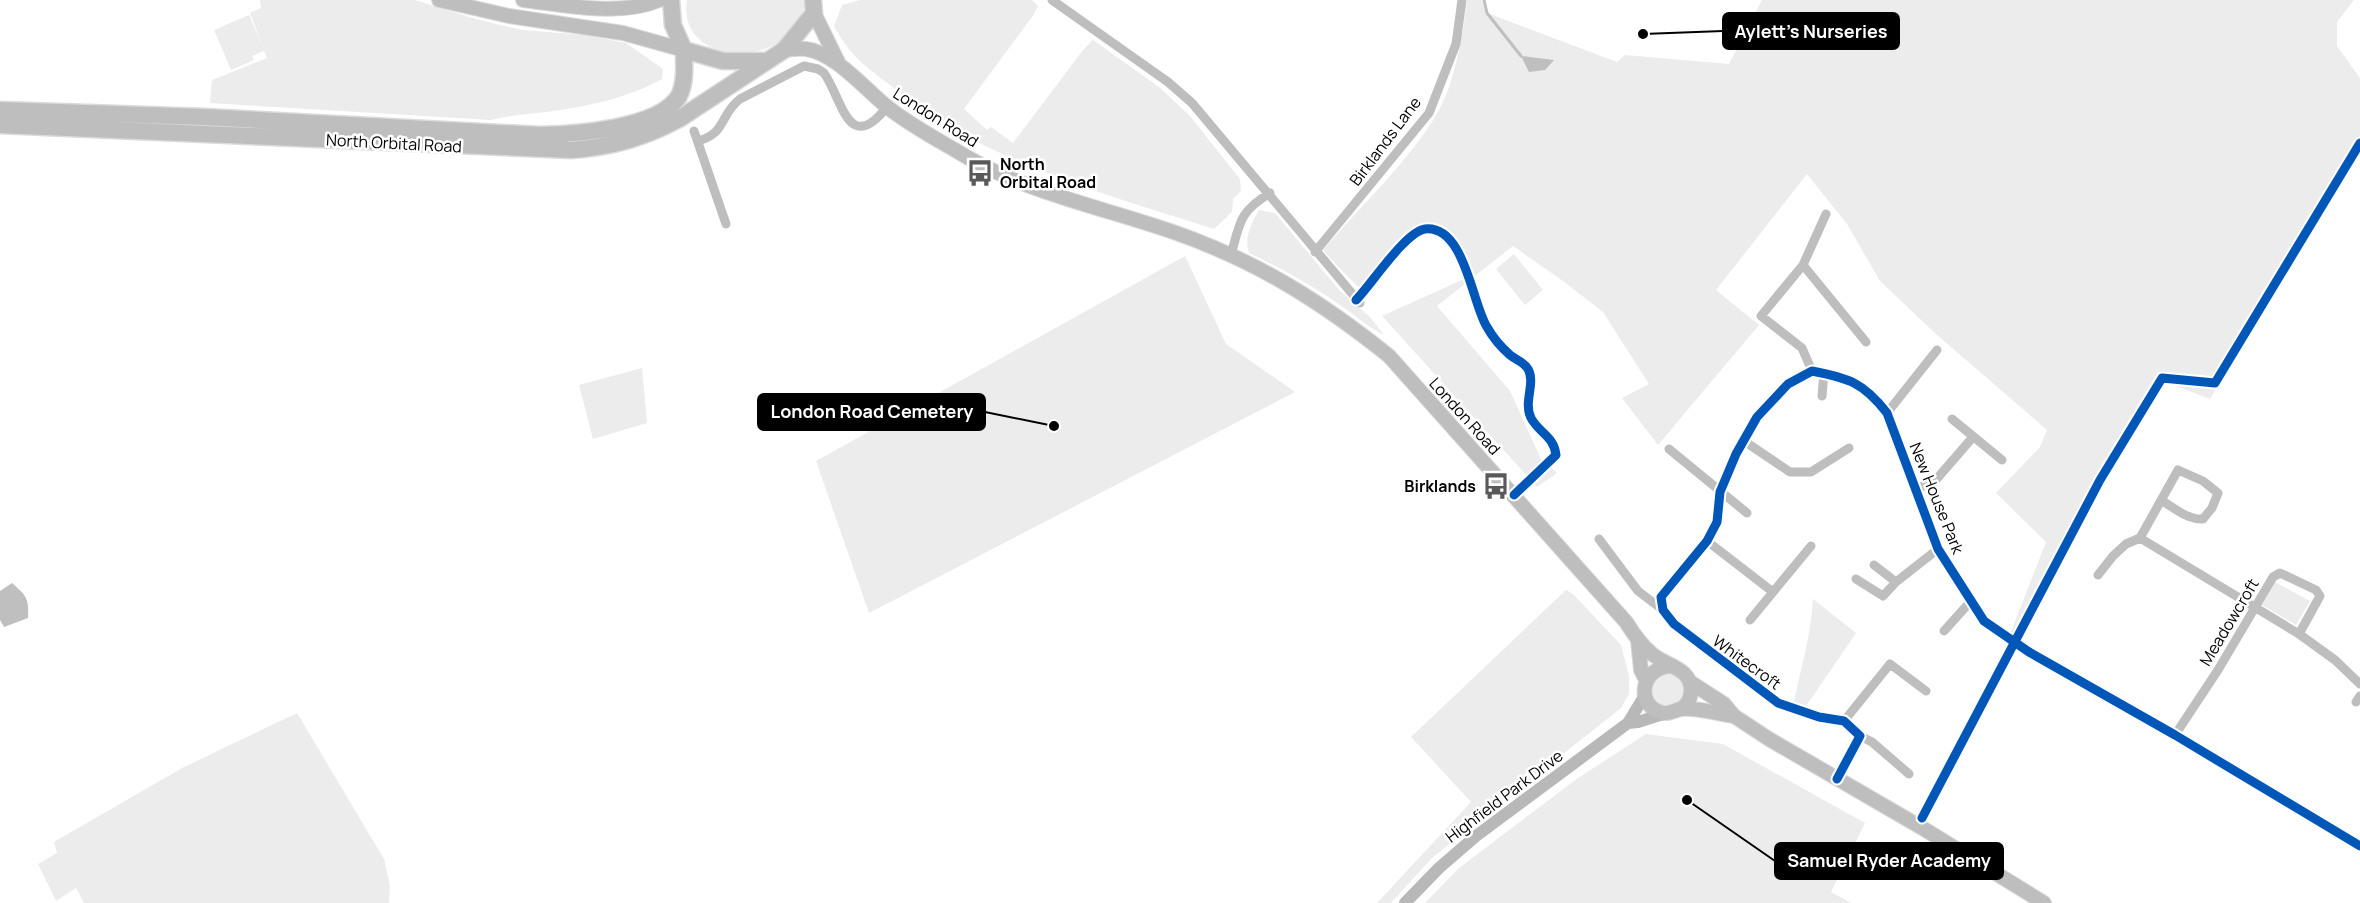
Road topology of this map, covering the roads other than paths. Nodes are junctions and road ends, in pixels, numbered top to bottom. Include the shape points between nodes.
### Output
1 (440, 0) edge
2 (523, 0) edge
3 (659, 0) edge
4 (671, 0) edge
5 (1052, 0) edge
6 (1462, 0) edge
7 (816, 5) edge
8 (684, 50) junction
9 (784, 50) junction
10 (764, 61) junction
11 (837, 62) junction
12 (887, 107) junction
13 (0, 110) edge
14 (0, 125) edge
15 (694, 131) dead end
16 (698, 141) junction
17 (1270, 193) junction
18 (1826, 214) dead end
19 (726, 224) dead end
20 (1315, 252) junction
21 (1231, 255) junction
22 (1803, 265) junction
23 (1866, 342) dead end
24 (1937, 350) dead end
25 (1812, 370) junction
26 (1824, 373) junction
27 (1822, 396) dead end
28 (1887, 412) junction
29 (1952, 419) dead end
30 (1973, 437) junction
31 (1744, 441) junction
32 (1849, 448) dead end
33 (1669, 449) dead end
34 (2002, 460) dead end
35 (1915, 489) junction
36 (1720, 492) junction
37 (1514, 495) junction
38 (2161, 500) junction
39 (1747, 513) dead end
40 (2140, 538) junction
41 (1599, 539) dead end
42 (1707, 541) junction
43 (1810, 546) dead end
44 (1938, 549) junction
45 (1874, 565) dead end
46 (2098, 575) dead end
47 (1856, 579) dead end
48 (1896, 582) junction
49 (1773, 592) junction
50 (1971, 601) junction
51 (2255, 608) junction
52 (1663, 610) junction
53 (1750, 620) dead end
54 (1944, 631) dead end
55 (2299, 634) junction
56 (1638, 641) junction
57 (1671, 666) junction
58 (1646, 680) junction
59 (1690, 682) junction
60 (2360, 684) edge
61 (1926, 691) dead end
62 (1645, 695) junction
63 (1681, 710) junction
64 (1666, 713) junction
65 (1734, 716) junction
66 (1844, 721) junction
67 (1629, 723) junction
68 (2175, 735) junction
69 (1860, 736) junction
70 (1909, 774) dead end
71 (1837, 779) junction
72 (2360, 846) edge
73 (1405, 903) edge
74 (2044, 903) edge

1 - 8 main road via 509,16 623,33
2 - 3 main road via 622,9
4 - 8 highway via 673,25
5 - 17 street via 1192,103
6 - 20 street, Birklands Lane via 1456,44 1429,113
7 - 9 highway
7 - 11 main road, London Road
8 - 10 highway via 723,61
8 - 13 highway, North Orbital Road via 682,87 674,103 640,120 567,134
9 - 10 highway, North Orbital Road
9 - 11 main road, London Road via 805,49
10 - 14 highway, North Orbital Road via 661,129 622,144 571,150
11 - 12 main road, London Road
12 - 16 street via 873,123 853,125 845,117 824,73 804,66 733,103 714,135
12 - 21 main road, London Road via 962,155 1023,184 1176,233
15 - 16 street
16 - 19 street
17 - 20 street
17 - 21 street via 1244,213
18 - 22 street
20 - 37 street via 1358,302 1407,239 1422,229 1436,230 1457,248 1486,326 1509,354 1528,369 1532,419 1555,445 1556,454
21 - 37 main road, London Road via 1316,301 1389,356
22 - 23 street
22 - 25 street via 1761,316 1802,348
24 - 28 street
25 - 26 street, New House Park
25 - 31 street via 1788,384 1757,417
26 - 27 street
26 - 28 street, New House Park via 1850,379 1872,394
28 - 35 street, New House Park
29 - 30 street
30 - 34 street
30 - 35 street via 1934,482
31 - 32 street via 1790,472 1810,472
31 - 36 street
33 - 36 street
35 - 44 street, New House Park
36 - 39 street
36 - 42 street via 1717,522
37 - 56 main road, London Road via 1626,622
38 - 38 street via 2178,470 2218,493 2203,519 2186,515
38 - 40 street
40 - 46 street via 2120,550
40 - 51 street
41 - 52 street via 1638,591
42 - 49 street
42 - 52 street via 1662,597
43 - 49 street
44 - 48 street, New House Park
44 - 50 street, New House Park
45 - 48 street
47 - 48 street, New House Park via 1883,596
49 - 53 street
50 - 54 street
50 - 68 street, New House Park via 1984,621 2029,652
51 - 55 street
51 - 55 street, Meadowcroft via 2273,577 2280,573 2316,590 2320,596
51 - 68 street, Meadowcroft
52 - 66 street, Whitecroft via 1708,652 1778,704
55 - 60 street
56 - 57 main road, London Road
56 - 58 main road, London Road
57 - 58 main road via 1656,669
57 - 59 main road, London Road
58 - 62 main road, London Road
59 - 63 main road via 1692,691
59 - 65 main road, London Road via 1724,704
61 - 66 street via 1890,664
62 - 64 main road via 1653,708
62 - 67 street, Highfield Park Drive
63 - 64 main road, London Road
63 - 65 main road, London Road
64 - 67 street, Highfield Park Drive
65 - 71 main road, London Road
66 - 69 street
67 - 73 street, Highfield Park Drive via 1476,836
68 - 72 street, New House Park
69 - 70 street
69 - 71 street
71 - 74 main road, London Road

